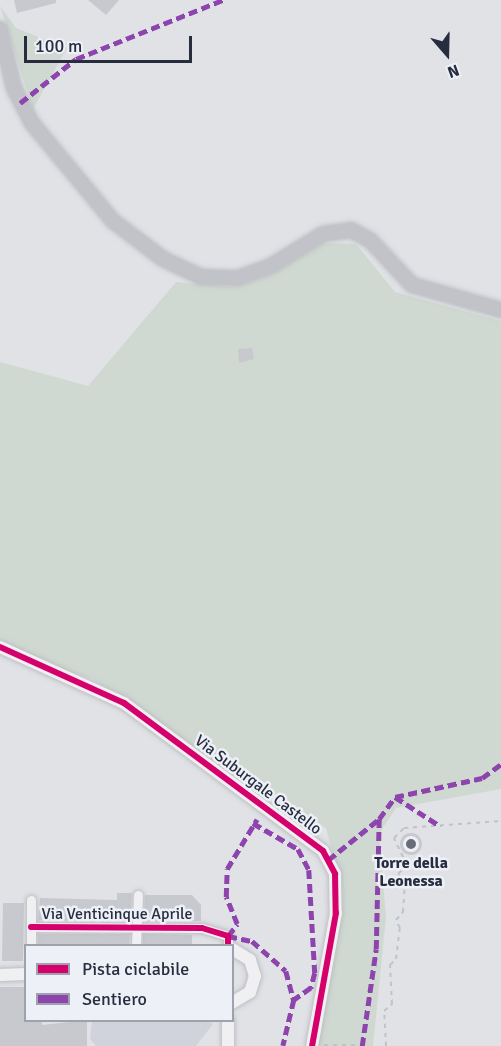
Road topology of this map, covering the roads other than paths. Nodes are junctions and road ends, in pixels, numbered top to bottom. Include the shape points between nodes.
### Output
1 (0, 29) edge
2 (501, 310) edge
3 (0, 647) edge
4 (138, 895) dead end
5 (31, 900) dead end
6 (31, 927) junction
7 (137, 927) junction
8 (31, 944) edge
9 (136, 944) edge
10 (228, 944) edge
11 (234, 950) edge
12 (24, 974) edge
13 (0, 975) edge
14 (234, 1002) edge
15 (228, 1022) edge
16 (312, 1045) edge
17 (228, 1046) edge

1 - 2 main road via 14,88 31,122 113,220 163,259 201,277 238,278 272,266 323,234 351,230 370,240 412,285
3 - 16 street, Via Suburgale Castello via 124,703 323,851 335,874 336,913
4 - 7 street
5 - 6 street
6 - 7 street, Via Venticinque Aprile
6 - 8 street
7 - 9 street
7 - 10 street, Via Venticinque Aprile via 214,930 228,936
11 - 14 street via 250,960 255,976 250,992
12 - 13 street
15 - 17 street

